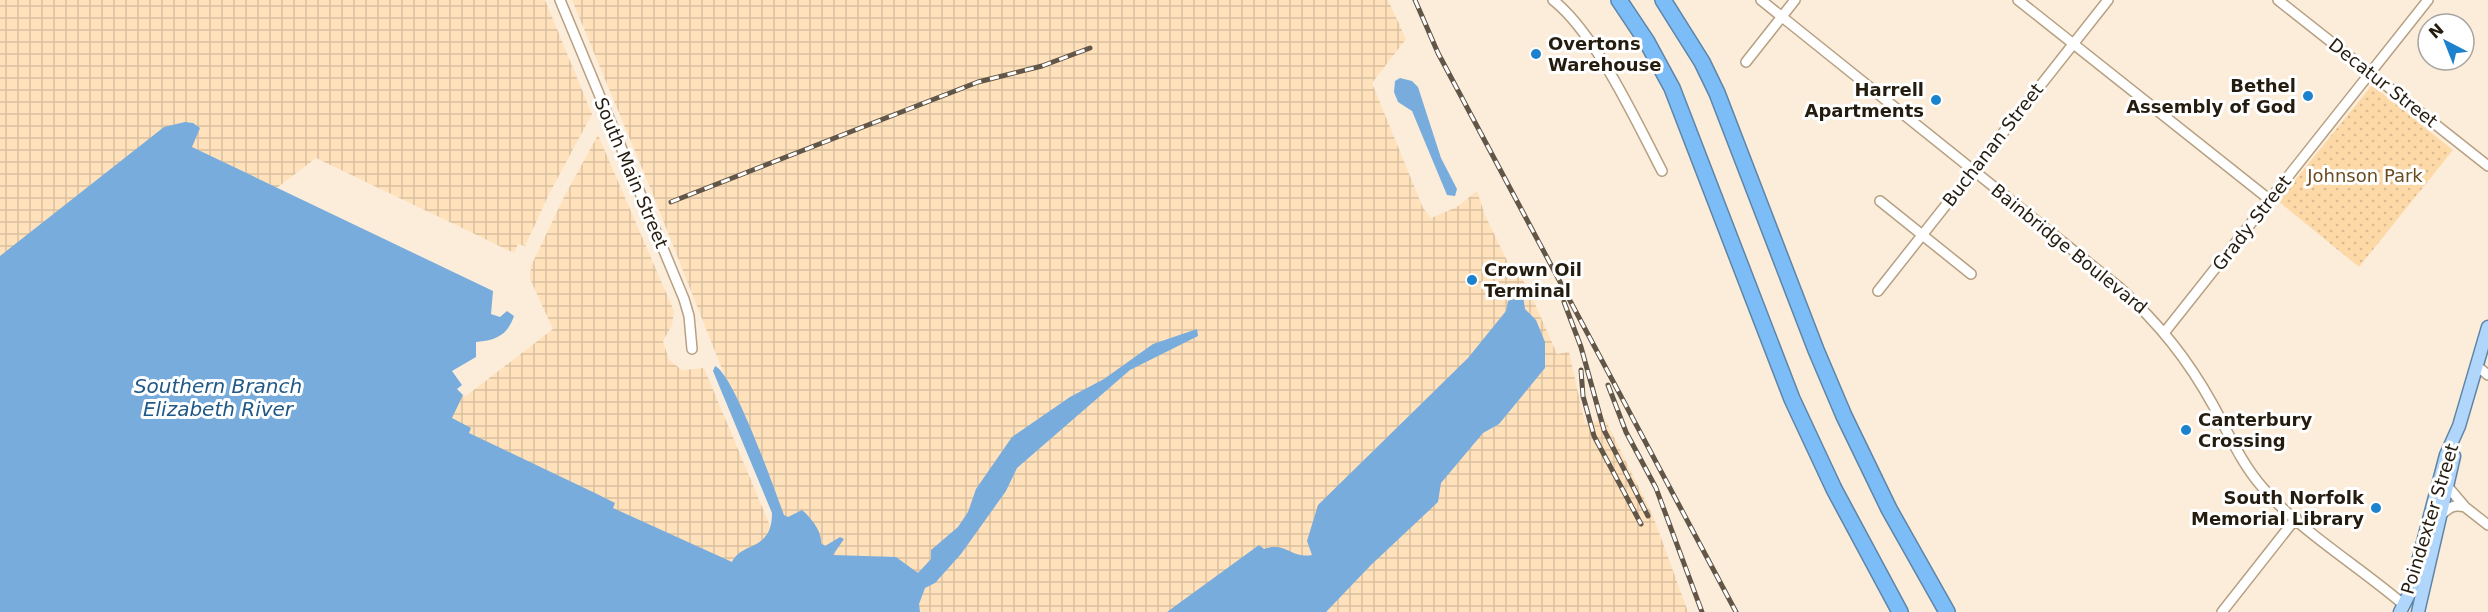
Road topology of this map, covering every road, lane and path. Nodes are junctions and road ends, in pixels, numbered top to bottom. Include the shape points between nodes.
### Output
1 (560, 0) edge
2 (1553, 0) edge
3 (1619, 0) edge
4 (1663, 0) edge
5 (1761, 0) edge
6 (1795, 0) edge
7 (2018, 0) edge
8 (2108, 0) edge
9 (2278, 0) edge
10 (2428, 0) edge
11 (1781, 18) junction
12 (2073, 44) junction
13 (1746, 62) dead end
14 (2370, 73) junction
15 (2488, 166) edge
16 (1973, 170) junction
17 (1662, 171) dead end
18 (2270, 200) junction
19 (1880, 201) dead end
20 (1922, 234) junction
21 (1971, 274) dead end
22 (1878, 291) dead end
23 (2488, 327) edge
24 (2164, 333) junction
25 (692, 349) dead end
26 (2477, 366) junction
27 (2488, 375) edge
28 (2459, 426) junction
29 (2448, 487) junction
30 (2465, 507) junction
31 (2442, 514) junction
32 (2296, 518) junction
33 (2488, 525) edge
34 (2405, 610) edge
35 (1900, 612) edge
36 (1947, 612) edge
37 (2223, 612) edge
38 (2418, 612) edge

1 - 25 street, South Main Street via 684,298
2 - 17 street via 1584,36 1621,93
3 - 35 highway via 1672,88 1792,399
4 - 36 highway via 1717,93 1816,350 1865,461
5 - 11 street, Bainbridge Boulevard
6 - 11 street
7 - 12 street
8 - 12 street, Buchanan Street
9 - 14 street, Decatur Street
10 - 14 street, Grady Street
11 - 13 street
11 - 16 street, Bainbridge Boulevard
12 - 16 street, Buchanan Street
12 - 18 street
14 - 15 street, Decatur Street
14 - 18 street, Grady Street
16 - 20 street, Buchanan Street
16 - 24 street, Bainbridge Boulevard via 2120,288
18 - 24 street, Grady Street
19 - 20 street
20 - 21 street
20 - 22 street, Buchanan Street
23 - 26 main road, Poindexter Street
24 - 32 street, Bainbridge Boulevard via 2203,388 2245,466 2271,497
26 - 27 street
26 - 28 main road, Poindexter Street
28 - 29 main road, Poindexter Street
28 - 34 main road, Poindexter Street via 2446,455
29 - 30 street
29 - 31 main road, Poindexter Street
30 - 31 street via 2450,507
30 - 33 street
31 - 38 main road, Poindexter Street
32 - 34 street, Bainbridge Boulevard
32 - 37 street

